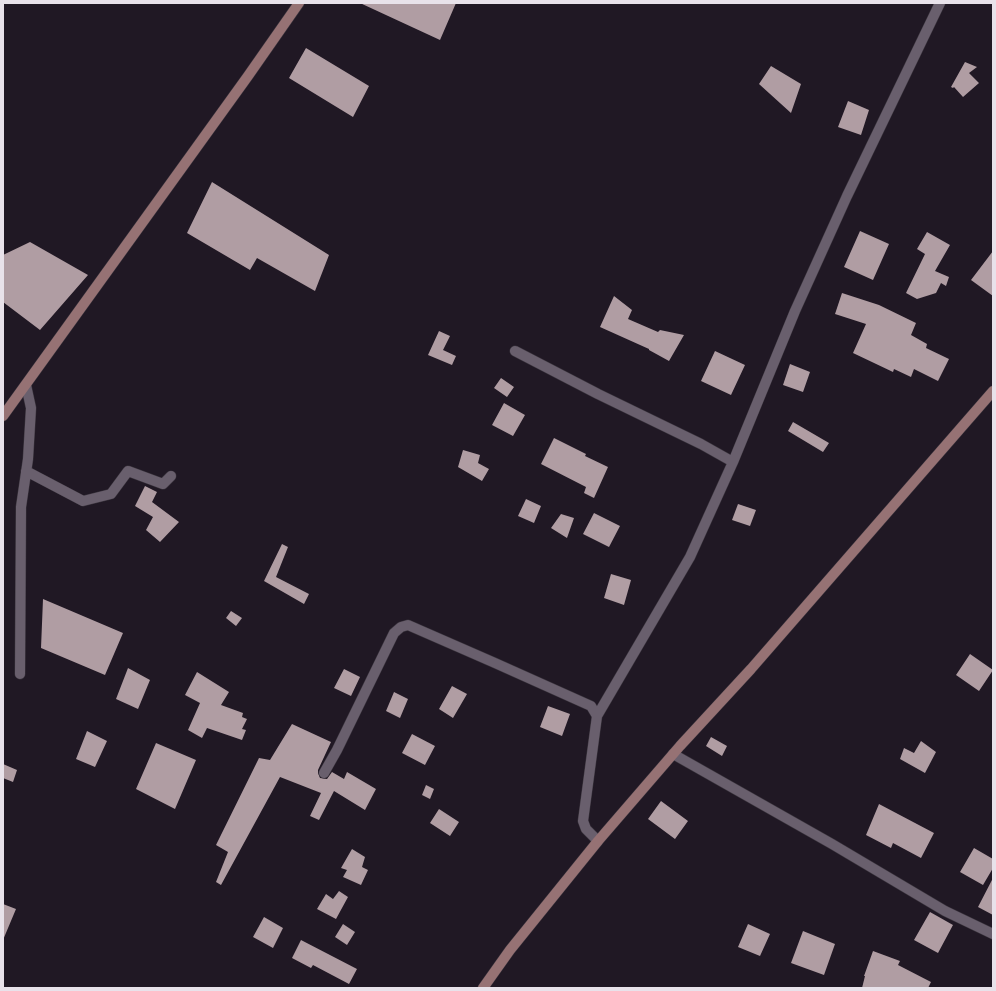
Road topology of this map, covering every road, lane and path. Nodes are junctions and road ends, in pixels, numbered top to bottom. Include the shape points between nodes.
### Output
1 (299, 3) edge
2 (940, 3) edge
3 (515, 351) dead end
4 (26, 385) junction
5 (993, 391) edge
6 (3, 416) edge
7 (733, 462) junction
8 (26, 471) junction
9 (171, 476) dead end
10 (20, 674) dead end
11 (597, 716) junction
12 (673, 754) junction
13 (324, 773) dead end
14 (598, 841) junction
15 (993, 934) edge
16 (483, 988) edge

1 - 4 street
2 - 7 street via 795,311
3 - 7 street
4 - 6 street
4 - 8 street via 31,408
5 - 12 street via 751,669
7 - 11 street via 690,557
8 - 9 street via 83,502 111,494 128,471 163,484
8 - 10 street via 21,506
11 - 13 street via 592,706 408,625 394,633
11 - 14 street via 583,821 586,829
12 - 14 street
12 - 15 street via 945,911
14 - 16 street via 510,950

